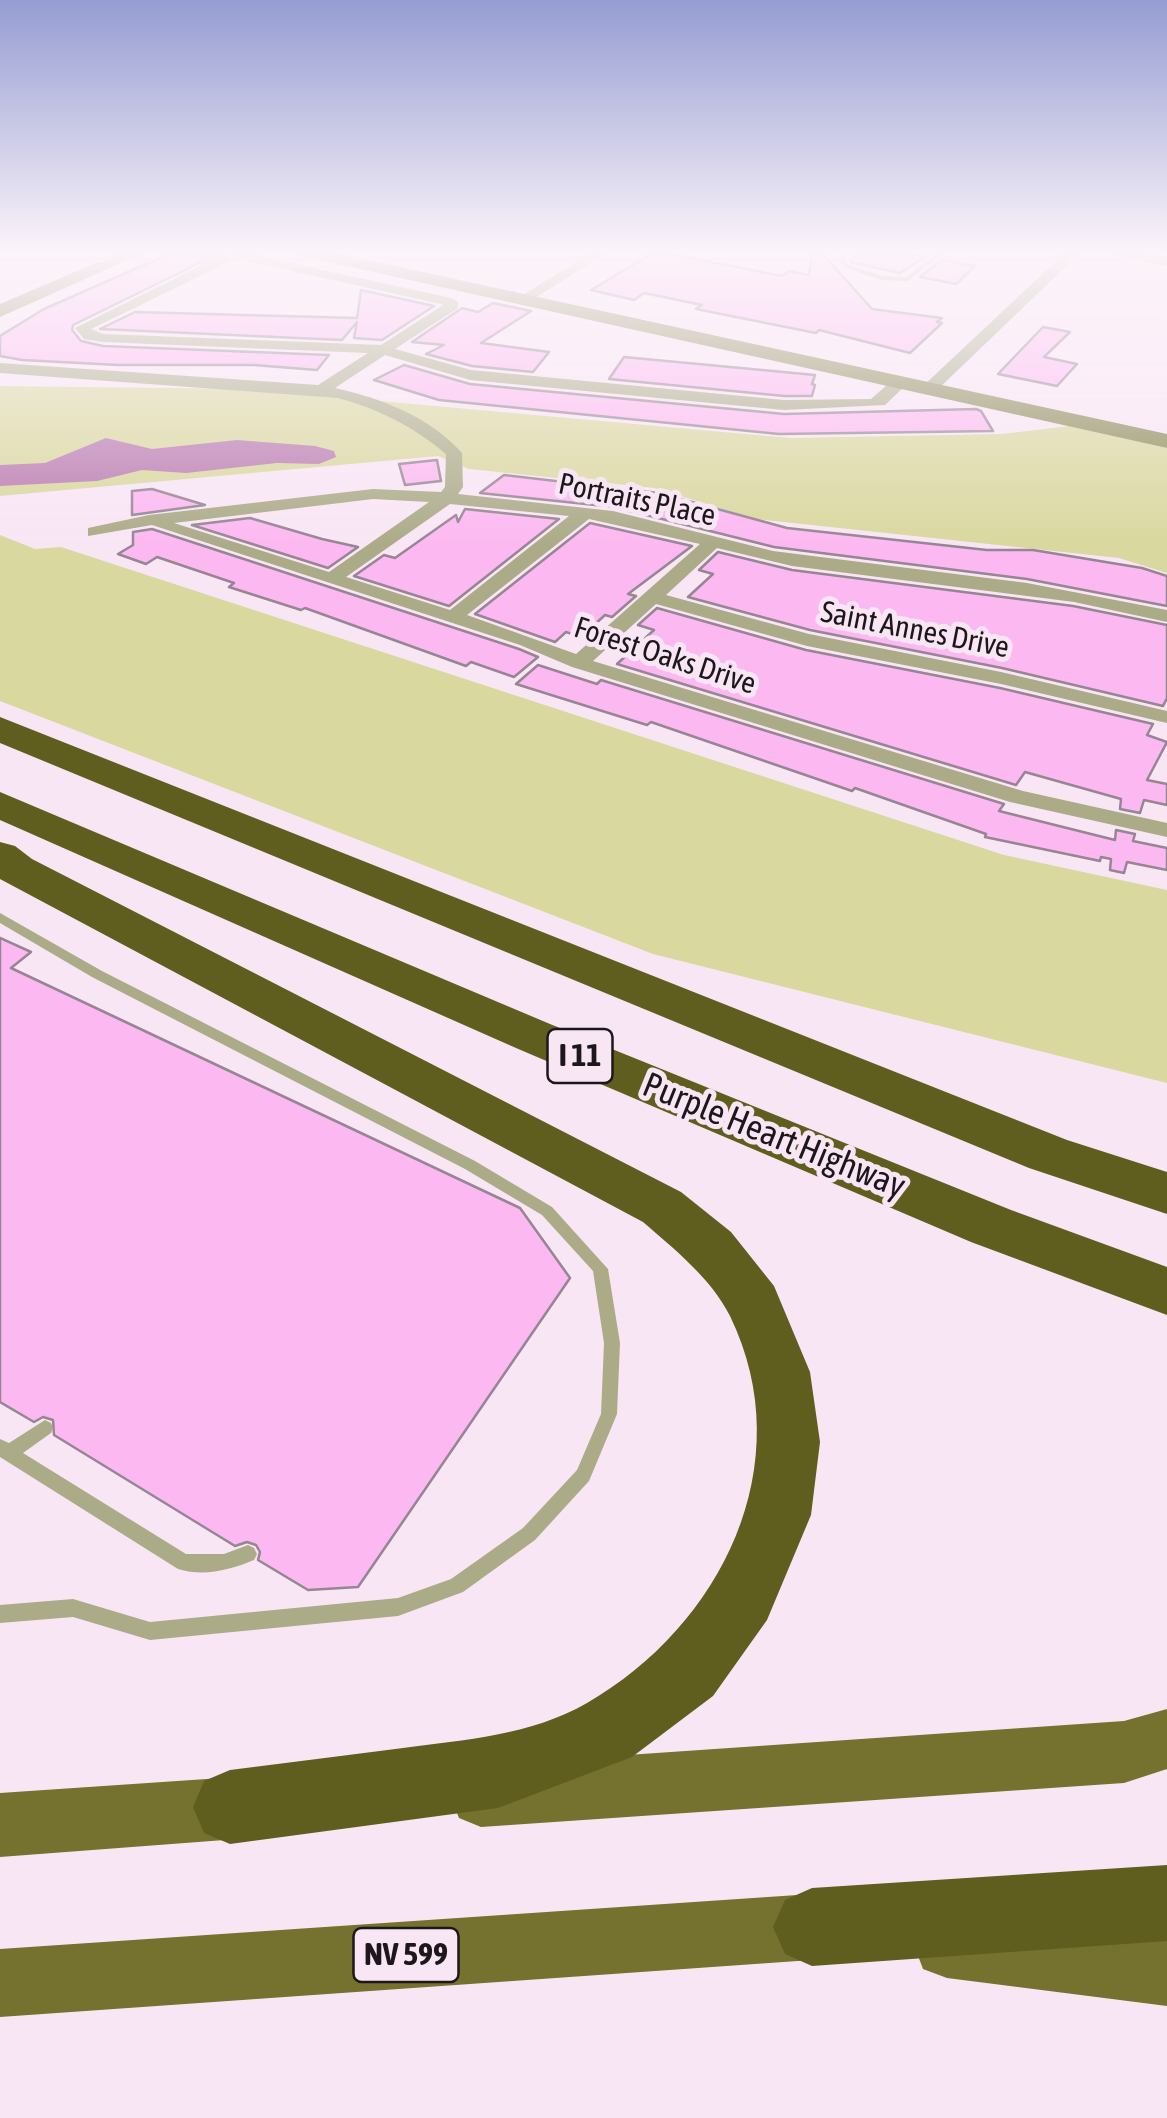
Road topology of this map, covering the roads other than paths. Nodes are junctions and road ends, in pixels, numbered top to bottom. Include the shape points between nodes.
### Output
1 (380, 349) joint
2 (747, 349) edge
3 (971, 349) edge
4 (0, 368) edge
5 (0, 381) edge
6 (179, 381) junction
7 (900, 382) junction
8 (929, 388) junction
9 (321, 390) junction
10 (1167, 441) edge
11 (446, 498) junction
12 (585, 513) junction
13 (149, 520) junction
14 (94, 532) dead end
15 (712, 542) junction
16 (331, 578) junction
17 (652, 597) junction
18 (1167, 616) edge
19 (453, 617) junction
20 (579, 662) junction
21 (1167, 716) edge
22 (0, 728) edge
23 (0, 805) edge
24 (1167, 830) edge
25 (0, 856) edge
26 (0, 917) edge
27 (1167, 1193) edge
28 (1167, 1291) edge
29 (44, 1428) dead end
30 (4, 1450) edge
31 (248, 1554) dead end
32 (2, 1613) edge
33 (1167, 1739) edge
34 (230, 1807) junction
35 (0, 1825) edge
36 (1167, 1903) edge
37 (812, 1926) junction
38 (1167, 1972) edge
39 (0, 1983) edge

1 - 7 street via 470,376 784,406 870,404
1 - 9 street
2 - 7 street
3 - 8 street
4 - 6 street
5 - 6 street
6 - 9 street
7 - 8 street
8 - 10 street
9 - 11 street via 404,415 438,438 454,452 457,470
11 - 12 street, Portraits Place
11 - 13 street, Portraits Place via 373,494
11 - 16 street
12 - 15 street, Portraits Place
12 - 19 street
13 - 14 street, Portraits Place
13 - 16 street, Forest Oaks Drive
15 - 17 street
15 - 18 street, Portraits Place via 791,560 1098,598
16 - 19 street, Forest Oaks Drive
17 - 20 street
17 - 21 street, Saint Annes Drive via 808,640
19 - 20 street, Forest Oaks Drive
20 - 24 street, Forest Oaks Drive via 1018,797
22 - 27 highway, I 11 via 1048,1154
23 - 28 highway, Purple Heart Highway / I 11 via 552,1044
25 - 34 highway via 662,1207 711,1248 754,1303 780,1372 789,1442 778,1516 743,1597 688,1671 608,1732 498,1772
26 - 32 lane via 547,1211 600,1269 612,1343 609,1414 583,1475 529,1534 458,1586 398,1608 150,1631 73,1608
29 - 30 lane
30 - 31 lane via 184,1563 224,1564
33 - 34 main road via 1124,1752 335,1809
34 - 35 main road
36 - 37 highway
37 - 38 main road
37 - 39 main road, NV 599

